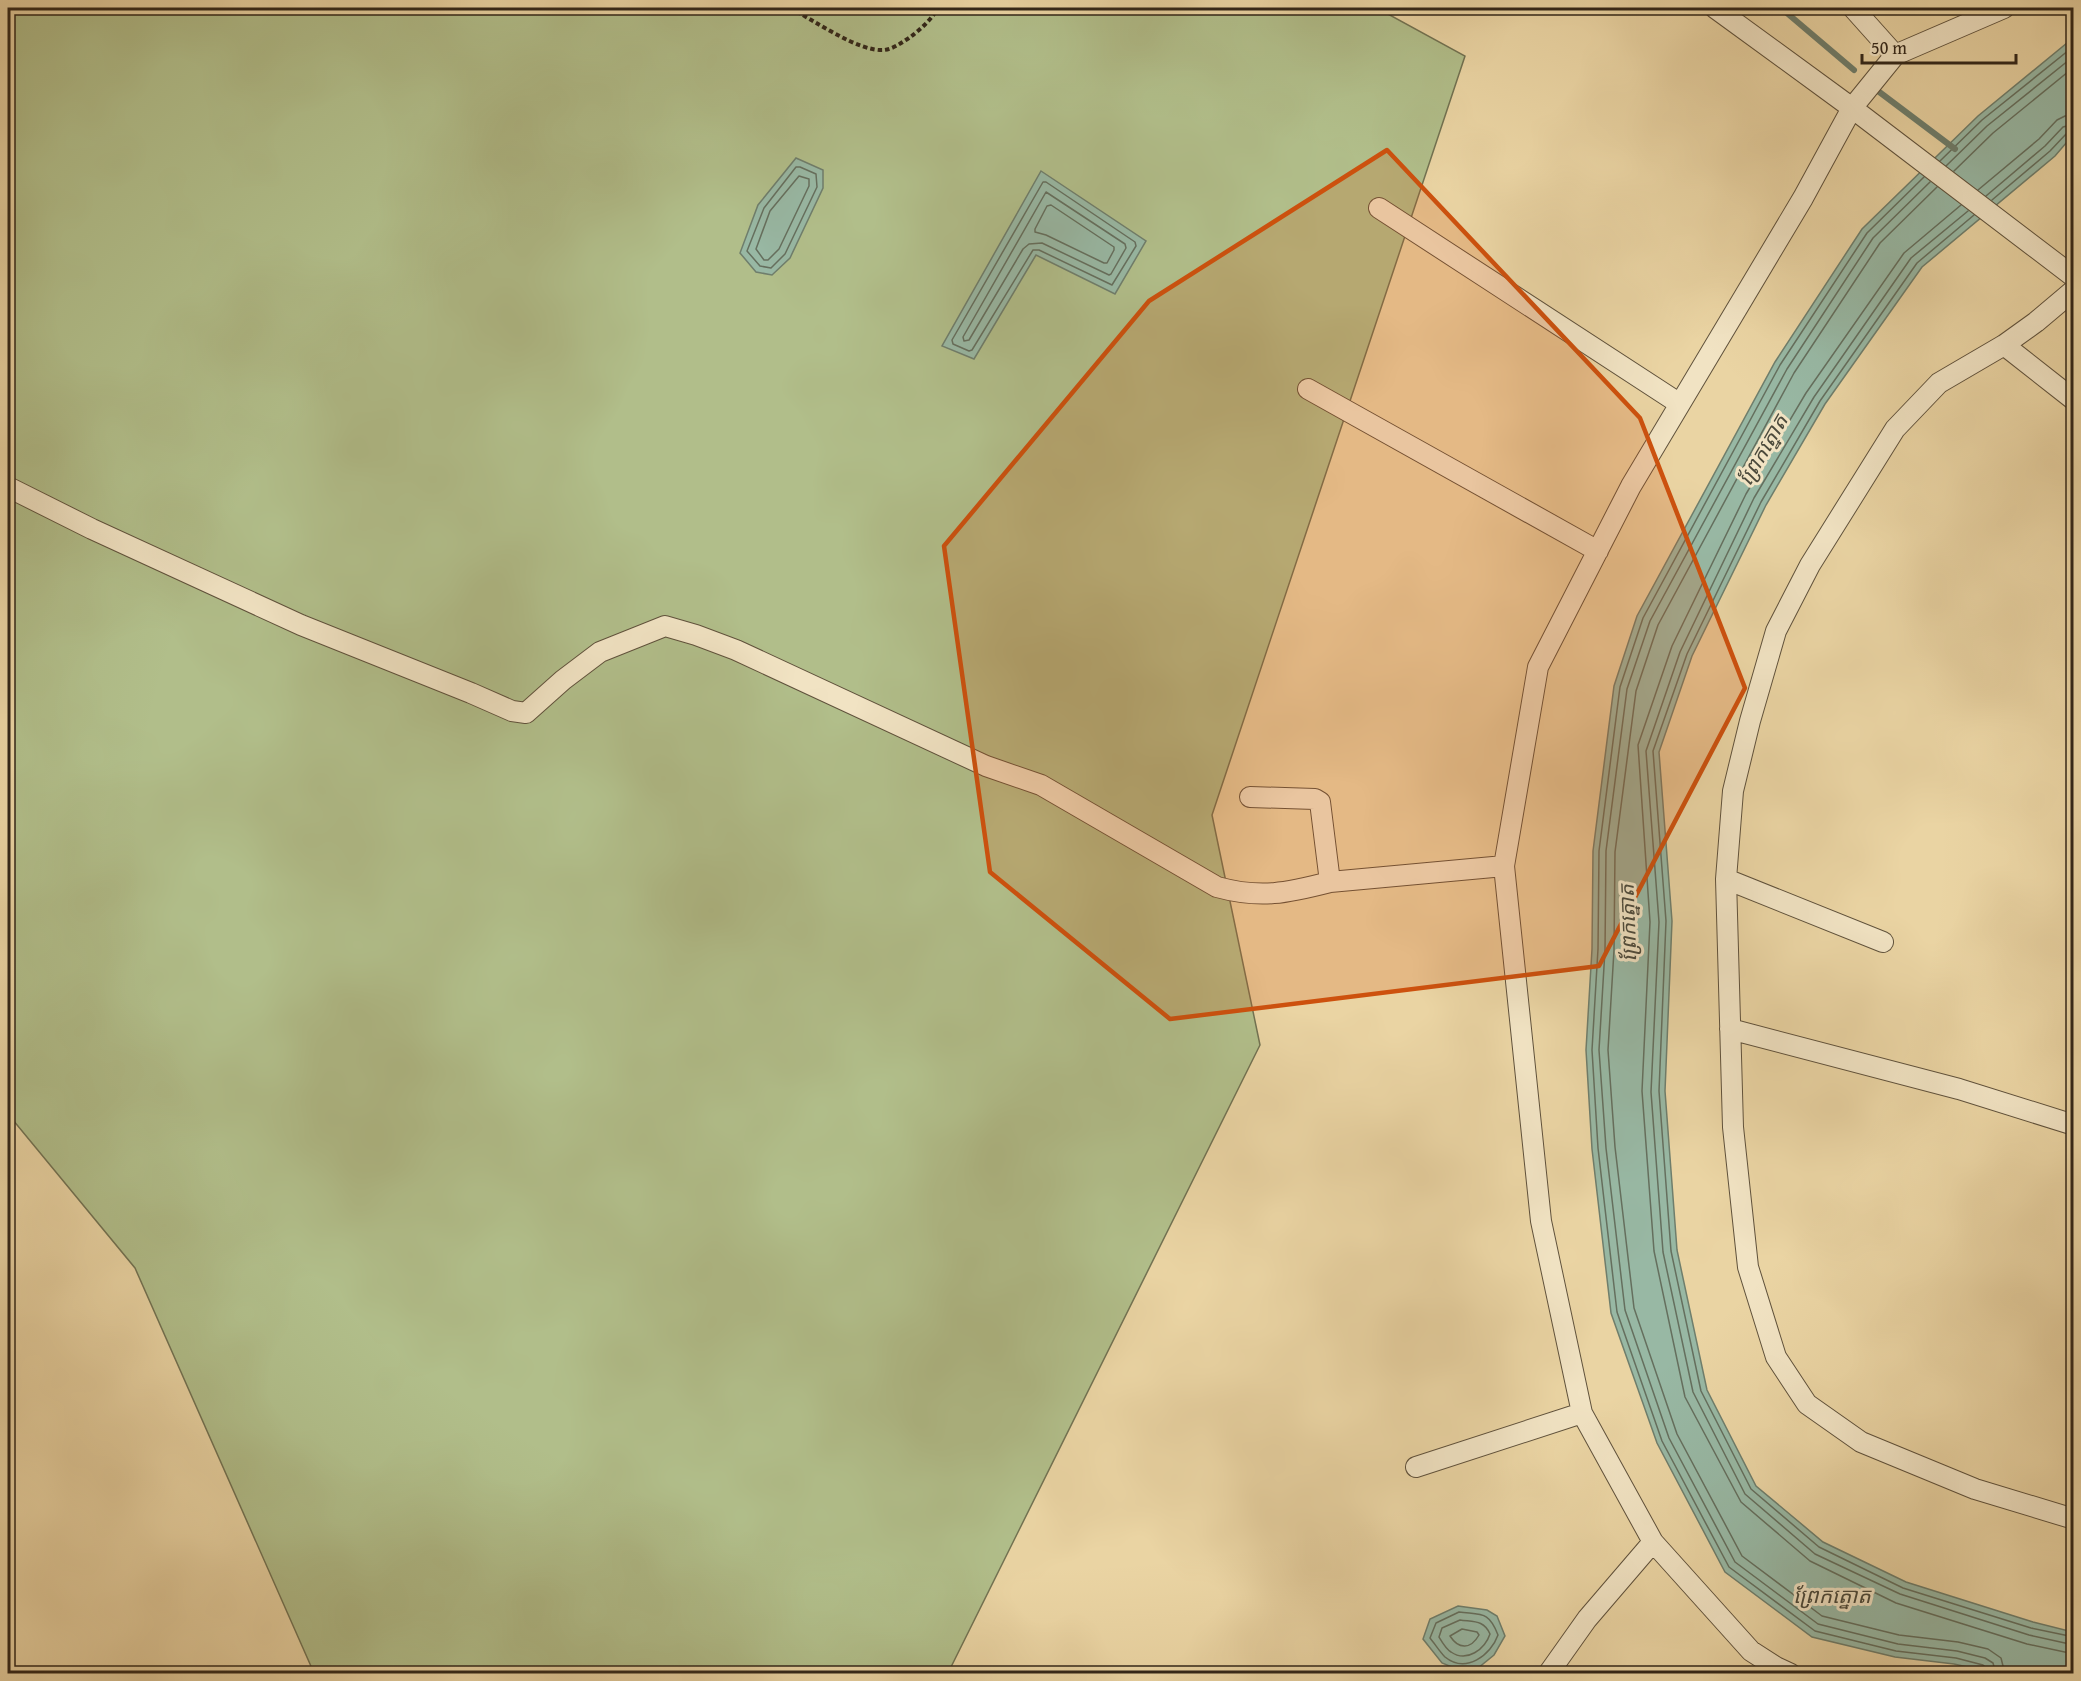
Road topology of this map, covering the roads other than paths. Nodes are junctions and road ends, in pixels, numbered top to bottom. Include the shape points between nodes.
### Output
1 (1715, 8) edge
2 (1853, 8) edge
3 (2004, 8) edge
4 (1895, 55) junction
5 (1852, 108) junction
6 (1379, 208) dead end
7 (2073, 277) edge
8 (2073, 290) edge
9 (2004, 345) junction
10 (1308, 389) dead end
11 (2073, 400) edge
12 (1680, 404) junction
13 (8, 487) edge
14 (1598, 550) junction
15 (1250, 797) dead end
16 (1504, 866) junction
17 (1726, 879) junction
18 (1330, 882) junction
19 (1883, 942) dead end
20 (1730, 1029) junction
21 (2073, 1125) edge
22 (1581, 1413) junction
23 (1416, 1467) dead end
24 (2073, 1519) edge
25 (1653, 1542) junction
26 (1780, 1671) edge
27 (1548, 1674) edge

1 - 5 street
2 - 4 street
3 - 4 street
4 - 5 street
5 - 7 street
5 - 12 street
6 - 12 street
8 - 9 street
9 - 11 street
9 - 17 street via 1939,383 1895,429 1810,565 1776,631 1750,721 1733,791
10 - 14 street
12 - 14 street
13 - 18 street via 301,625 512,711 526,713 600,652 665,626 736,650 986,766 1041,785 1217,887 1242,894 1282,894
14 - 16 street via 1538,667
15 - 18 street via 1320,802
16 - 18 street
16 - 22 street via 1541,1221
17 - 19 street
17 - 20 street
20 - 21 street via 1959,1089
20 - 24 street via 1733,1127 1748,1267 1776,1357 1807,1404 1861,1442 1975,1489
22 - 23 street
22 - 25 street
25 - 26 street via 1751,1651
25 - 27 street via 1587,1619

